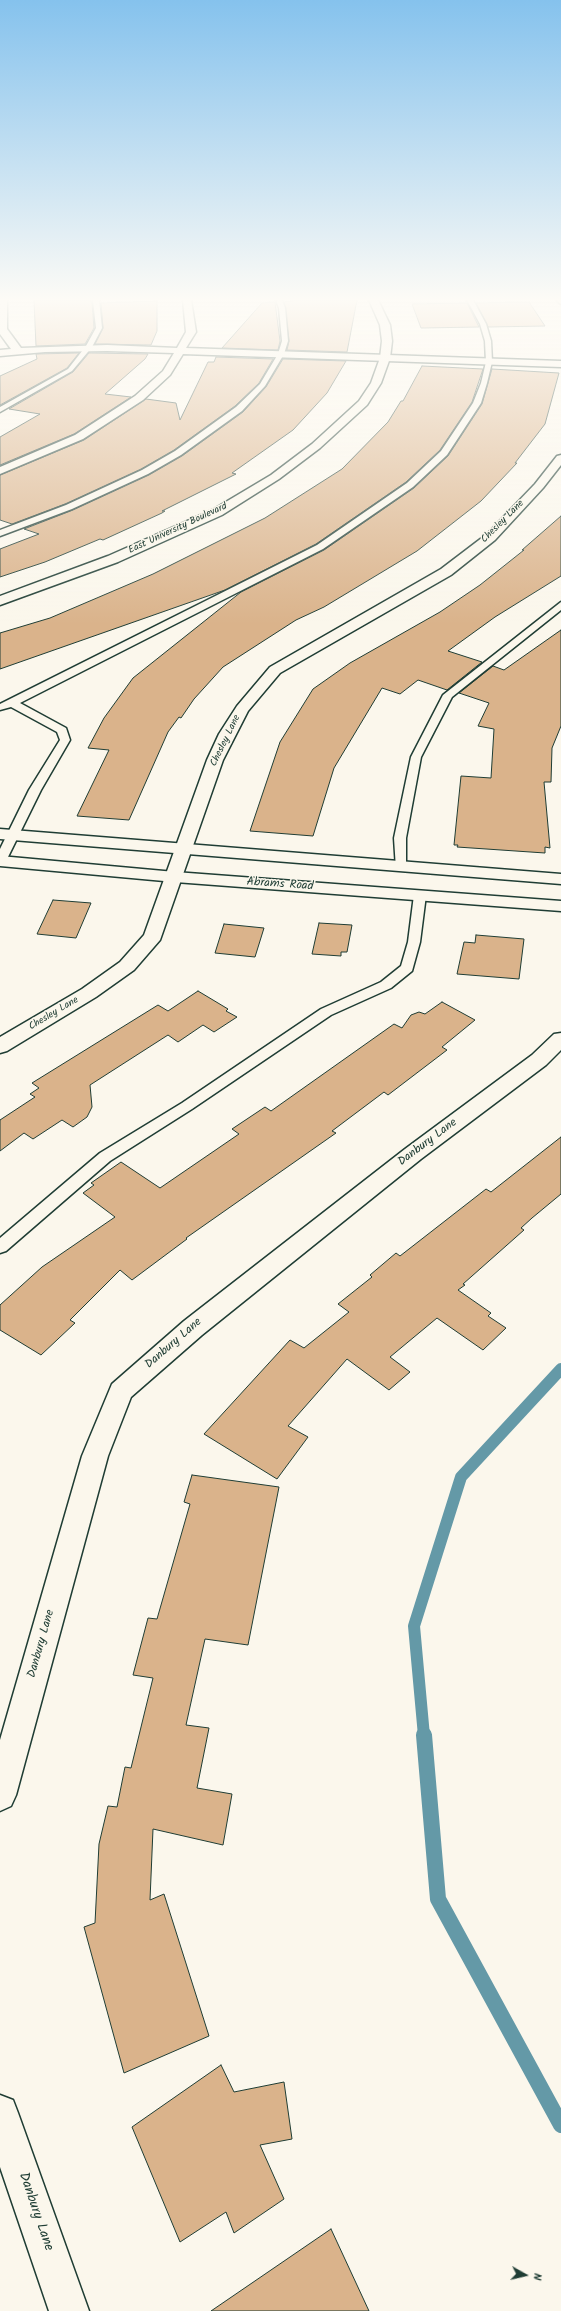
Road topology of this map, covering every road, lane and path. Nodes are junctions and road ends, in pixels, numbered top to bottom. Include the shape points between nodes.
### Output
1 (124, 408) edge
2 (239, 408) edge
3 (358, 408) edge
4 (474, 408) edge
5 (561, 458) edge
6 (0, 471) edge
7 (0, 533) edge
8 (0, 601) edge
9 (561, 605) edge
10 (12, 703) junction
11 (0, 707) edge
12 (7, 834) edge
13 (185, 849) junction
14 (0, 861) edge
15 (400, 866) junction
16 (175, 877) junction
17 (561, 879) edge
18 (420, 895) junction
19 (561, 906) edge
20 (561, 1039) edge
21 (0, 1046) edge
22 (0, 1247) edge
23 (0, 1795) edge
24 (0, 2113) edge
25 (69, 2311) edge

1 - 6 street via 78,437
2 - 7 lane via 178,454 100,494
3 - 8 street, East University Boulevard via 316,446 275,477 218,512 113,559
4 - 10 lane via 444,453 410,485 389,502 314,550
5 - 13 street, Chesley Lane via 540,486 491,537 446,572 275,670 242,709 227,734
9 - 15 lane via 448,694 416,757 400,838
10 - 11 lane
10 - 12 lane via 62,730 65,740
12 - 13 street
12 - 14 lane
13 - 15 street
13 - 16 street, Chesley Lane
14 - 16 street, Abrams Road
15 - 17 street
16 - 18 street, Abrams Road
16 - 21 street, Chesley Lane via 152,936 127,966 89,993
18 - 19 street, Abrams Road
18 - 22 lane via 414,942 407,968 386,984 326,1012 187,1106 105,1157
20 - 23 street, Danbury Lane via 539,1060 407,1158 193,1328 121,1390 95,1456
24 - 25 street, Danbury Lane

